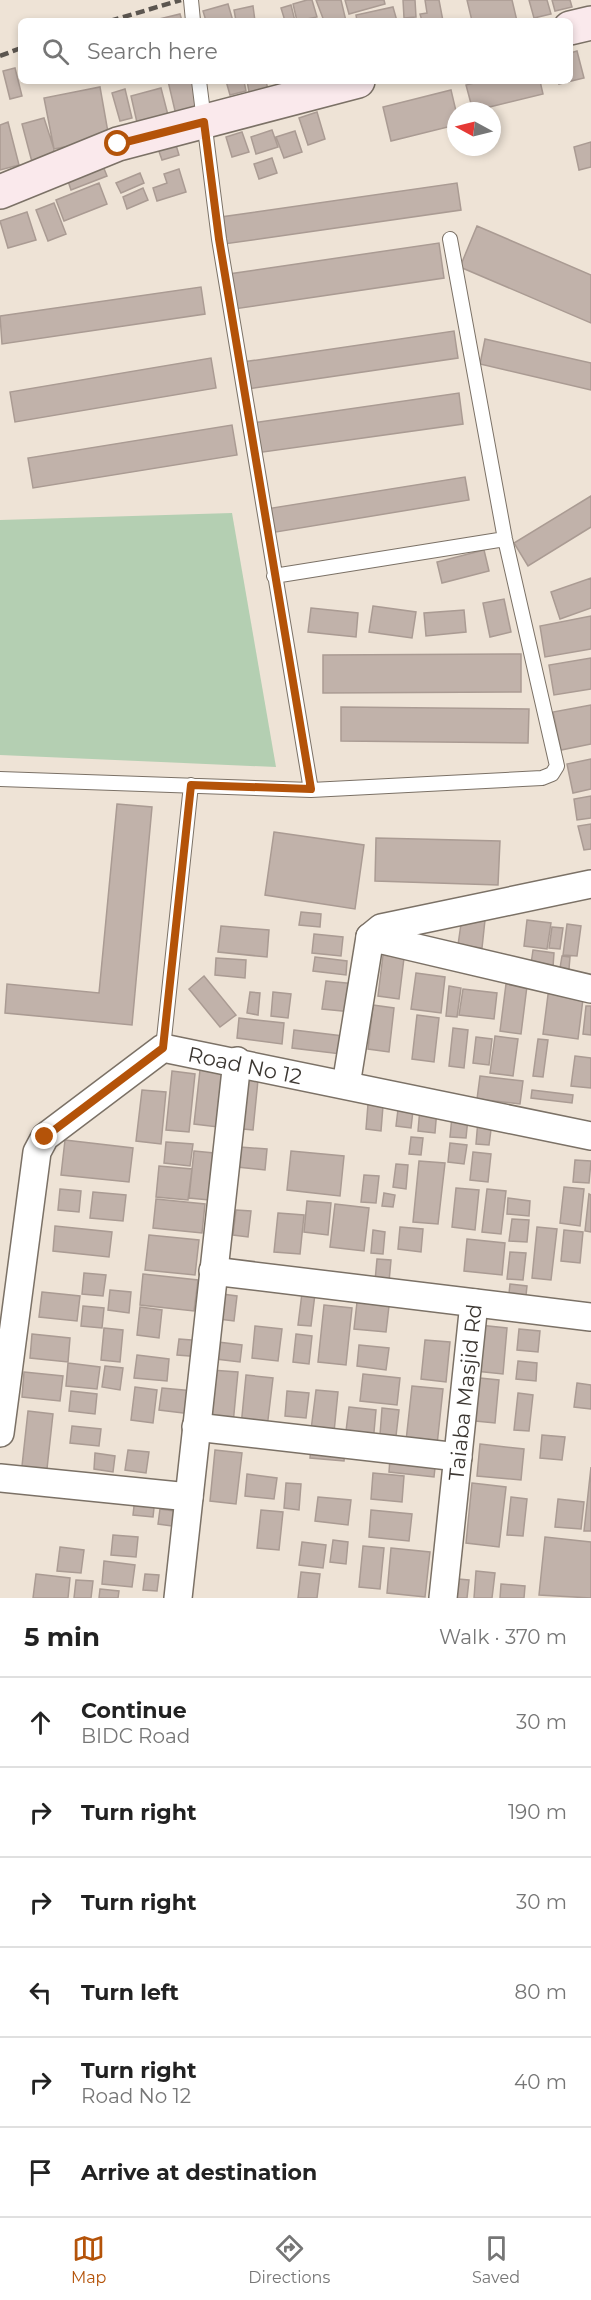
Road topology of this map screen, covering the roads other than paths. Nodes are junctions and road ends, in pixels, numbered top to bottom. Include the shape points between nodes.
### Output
1 (191, 0) edge
2 (193, 18) edge
3 (591, 23) edge
4 (573, 27) edge
5 (200, 84) edge
6 (347, 84) edge
7 (204, 122) junction
8 (0, 192) edge
9 (450, 239) dead end
10 (505, 539) junction
11 (274, 576) junction
12 (0, 778) edge
13 (191, 785) junction
14 (311, 789) junction
15 (591, 884) edge
16 (370, 937) junction
17 (591, 989) edge
18 (163, 1048) junction
19 (237, 1061) junction
20 (346, 1085) junction
21 (591, 1136) edge
22 (213, 1271) junction
23 (474, 1303) junction
24 (591, 1317) edge
25 (196, 1427) junction
26 (0, 1432) edge
27 (458, 1457) junction
28 (0, 1478) edge
29 (189, 1497) junction
30 (178, 1598) edge
31 (443, 1598) edge

1 - 2 lane
3 - 4 main road
5 - 7 lane
6 - 7 main road
7 - 8 main road via 118,144
7 - 11 lane
9 - 10 lane
10 - 11 lane
10 - 14 lane via 557,766 552,774 542,778
11 - 14 lane
12 - 13 lane
13 - 14 lane
13 - 18 lane
15 - 16 street via 381,928
16 - 17 street
16 - 20 street
18 - 19 street, Road No 12
18 - 26 street, Road No 12 via 45,1137 37,1152 15,1287
19 - 20 street, Road No 12
19 - 22 street
20 - 21 street, Road No 12
22 - 23 street
22 - 25 street
23 - 24 street, Taiaba Masjid Rd
23 - 27 street, Taiaba Masjid Rd
25 - 27 street
25 - 29 street
27 - 31 street, Taiaba Masjid Rd
28 - 29 street
29 - 30 street

